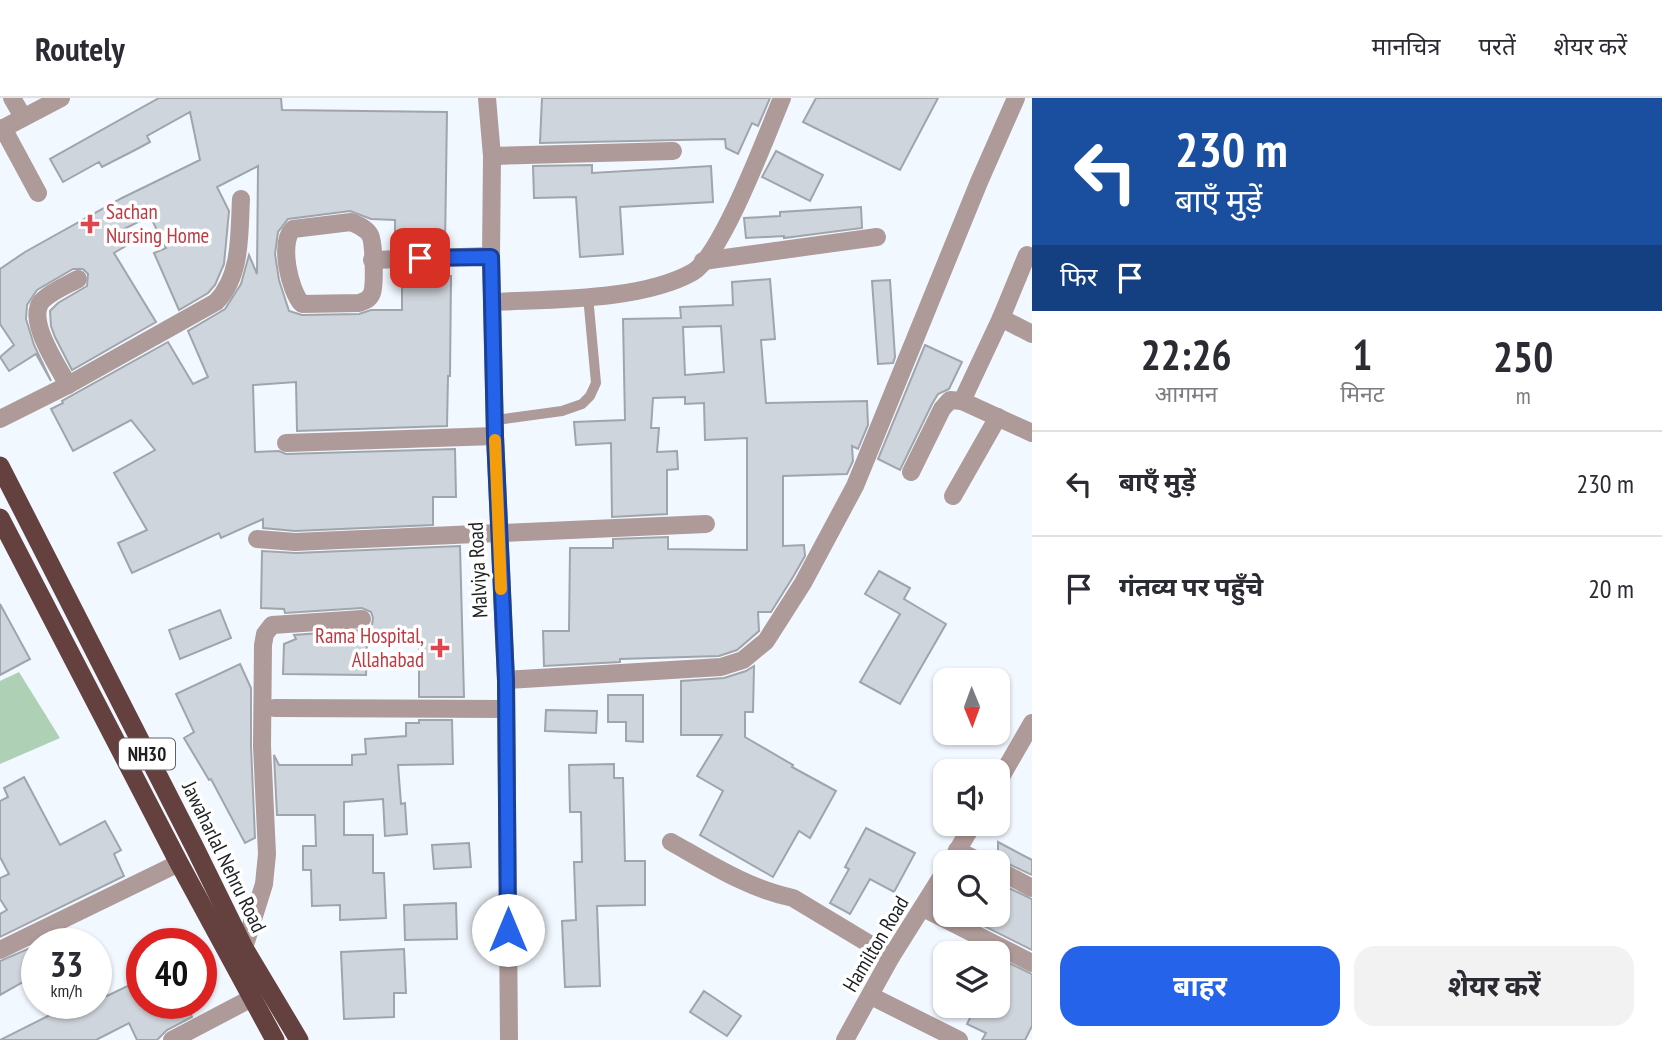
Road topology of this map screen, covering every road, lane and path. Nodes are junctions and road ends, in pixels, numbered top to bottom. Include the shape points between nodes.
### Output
1 (12, 98) edge
2 (61, 98) edge
3 (487, 98) edge
4 (782, 98) edge
5 (1016, 98) edge
6 (23, 117) junction
7 (2, 129) edge
8 (673, 151) dead end
9 (492, 156) junction
10 (37, 193) dead end
11 (241, 199) dead end
12 (877, 237) dead end
13 (1027, 255) dead end
14 (491, 257) junction
15 (372, 260) junction
16 (703, 261) junction
17 (78, 279) dead end
18 (588, 296) junction
19 (494, 302) junction
20 (1001, 318) junction
21 (1032, 334) edge
22 (68, 385) junction
23 (962, 401) junction
24 (998, 417) junction
25 (0, 419) edge
26 (496, 428) junction
27 (1032, 433) edge
28 (286, 443) dead end
29 (0, 466) edge
30 (911, 472) dead end
31 (953, 496) dead end
32 (0, 517) edge
33 (706, 524) dead end
34 (499, 533) junction
35 (257, 539) dead end
36 (362, 619) dead end
37 (506, 680) junction
38 (274, 708) dead end
39 (506, 709) junction
40 (1032, 723) edge
41 (1010, 761) edge
42 (671, 842) dead end
43 (179, 863) junction
44 (1010, 876) edge
45 (1032, 888) edge
46 (933, 891) edge
47 (923, 908) junction
48 (244, 948) junction
49 (0, 950) edge
50 (891, 957) junction
51 (1032, 963) edge
52 (871, 996) junction
53 (252, 998) junction
54 (172, 1040) edge
55 (275, 1040) edge
56 (299, 1040) edge
57 (509, 1040) edge
58 (845, 1040) edge
59 (959, 1040) edge

1 - 6 street
2 - 6 street
3 - 9 street, Malviya Road
4 - 16 street via 735,208
5 - 37 street via 855,486 766,641 743,660 721,667
6 - 7 street
7 - 10 street
8 - 9 street
9 - 14 street, Malviya Road
11 - 22 street via 235,271 227,291 216,302
12 - 16 street
13 - 20 street
14 - 15 street
14 - 19 street, Malviya Road
15 - 15 street via 374,283 366,300 305,305 293,291 287,234 293,229 351,222 372,238
16 - 18 street via 694,271 661,284
17 - 22 street via 41,300 37,310 39,329
18 - 19 street
18 - 26 lane via 596,383 590,396 562,411
19 - 26 street, Malviya Road
20 - 21 street
20 - 23 street
22 - 25 street
23 - 24 street
23 - 30 street via 950,400 942,409
24 - 27 street
24 - 31 street
26 - 28 street
26 - 34 street, Malviya Road
29 - 48 highway, Jawaharlal Nehru Road / NH30
32 - 43 highway, Jawaharlal Nehru Road / NH30
33 - 34 street
34 - 35 street via 295,542
34 - 37 street, Malviya Road
36 - 48 street via 285,622 272,625 265,634 262,746 267,854 264,884
37 - 39 street, Malviya Road
38 - 39 street
39 - 57 street, Malviya Road
40 - 41 street
42 - 50 street via 738,879 793,898
43 - 49 street
43 - 53 highway, Jawaharlal Nehru Road / NH30
44 - 45 street
46 - 47 street, Hamilton Road
47 - 50 street, Hamilton Road
47 - 51 street
48 - 56 highway, Jawaharlal Nehru Road / NH30
50 - 52 street, Hamilton Road
52 - 58 street, Hamilton Road
52 - 59 street
53 - 54 street
53 - 55 highway, Jawaharlal Nehru Road / NH30

